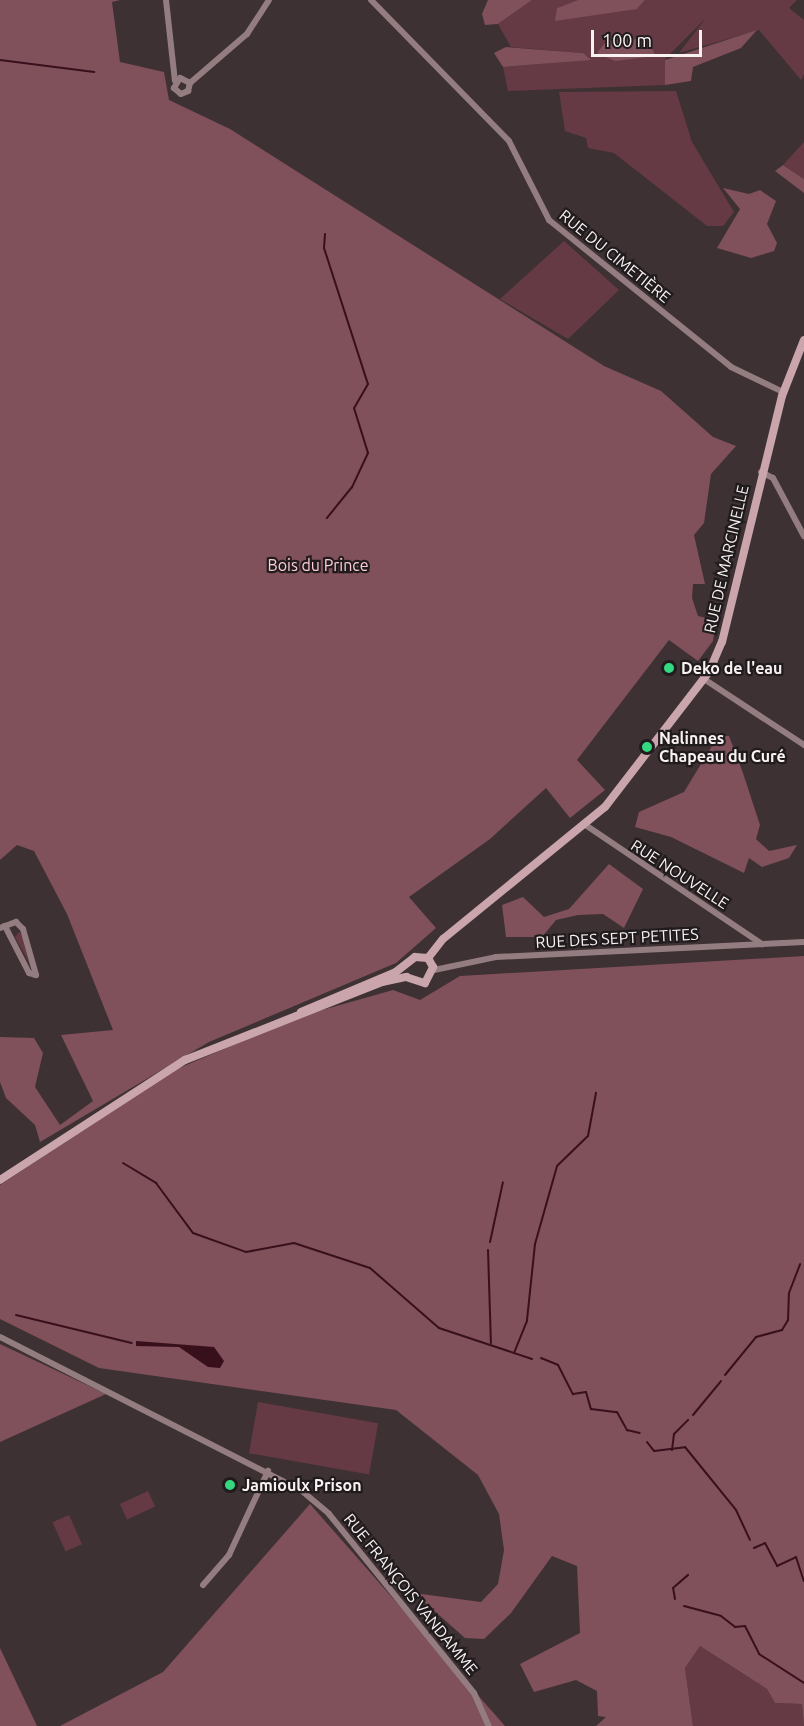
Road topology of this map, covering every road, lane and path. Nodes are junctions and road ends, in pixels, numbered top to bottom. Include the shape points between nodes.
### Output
1 (166, 0) edge
2 (269, 0) edge
3 (371, 0) edge
4 (175, 82) junction
5 (190, 83) junction
6 (804, 340) edge
7 (783, 392) junction
8 (762, 472) junction
9 (804, 536) edge
10 (704, 679) junction
11 (804, 745) edge
12 (584, 824) junction
13 (2, 927) edge
14 (804, 942) edge
15 (763, 945) junction
16 (428, 958) junction
17 (407, 966) junction
18 (434, 970) junction
19 (409, 978) junction
20 (301, 1012) junction
21 (0, 1179) edge
22 (0, 1337) edge
23 (268, 1471) junction
24 (203, 1585) dead end
25 (489, 1726) edge

1 - 4 street
2 - 5 street via 247,34
3 - 7 street, RUE DU CIMETIÈRE via 509,141 549,220 716,356
4 - 5 street via 184,78
4 - 5 street via 181,94
6 - 7 street, RUE DE MARCINELLE
7 - 8 street, RUE DE MARCINELLE
8 - 9 street via 773,478
8 - 10 street, RUE DE MARCINELLE via 721,645
10 - 11 street
10 - 12 street, RUE DE MARCINELLE via 609,802
12 - 15 street, RUE NOUVELLE
12 - 16 street, RUE DE MARCINELLE via 442,939
13 - 13 street via 29,973 36,975 23,928 16,922
14 - 15 street, RUE DES SEPT PETITES
15 - 18 street, RUE DES SEPT PETITES via 496,957
16 - 17 street, RUE DE MARCINELLE via 416,957
16 - 18 street
17 - 19 street
17 - 20 street, RUE DE MARCINELLE
18 - 19 street, RUE DE MARCINELLE via 425,982
19 - 20 street, RUE DE MARCINELLE
20 - 21 street, RUE DE MARCINELLE via 156,1077
22 - 23 street, RUE FRANÇOIS VANDAMME
23 - 24 street via 229,1555
23 - 25 street, RUE FRANÇOIS VANDAMME via 329,1514 474,1693

